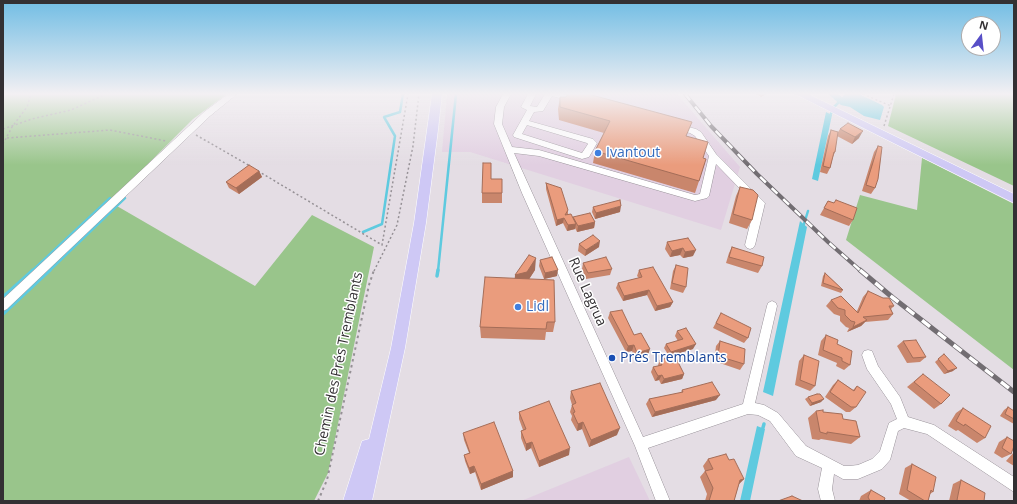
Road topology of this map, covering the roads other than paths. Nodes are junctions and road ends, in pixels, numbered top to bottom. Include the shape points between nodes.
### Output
1 (204, 118) edge
2 (435, 118) edge
3 (498, 118) edge
4 (527, 118) edge
5 (848, 118) edge
6 (524, 122) junction
7 (671, 125) edge
8 (502, 133) junction
9 (518, 133) junction
10 (508, 149) junction
11 (713, 156) junction
12 (1014, 199) edge
13 (750, 245) dead end
14 (3, 306) edge
15 (772, 306) dead end
16 (398, 348) junction
17 (868, 355) dead end
18 (748, 408) junction
19 (904, 422) junction
20 (640, 444) junction
21 (829, 465) junction
22 (1014, 485) edge
23 (352, 501) edge
24 (364, 501) edge
25 (663, 501) edge
26 (828, 501) edge

1 - 14 street
2 - 16 main road
3 - 8 street, Rue Lagrua
4 - 6 street
5 - 12 main road
6 - 9 street
6 - 9 street via 593,143 586,155 582,156 518,136
7 - 11 street via 697,133
8 - 9 street
8 - 10 street, Rue Lagrua
10 - 11 street via 539,153 695,198 704,196
10 - 20 street, Rue Lagrua
11 - 13 street via 760,203
15 - 18 street
16 - 23 main road
16 - 24 main road
17 - 19 street via 873,369 896,401
18 - 20 street
18 - 21 street via 760,409 772,415 798,448
19 - 21 street via 893,427 885,455 876,464 849,473
19 - 22 street via 930,429
20 - 25 street, Rue Lagrua
21 - 26 street via 825,488

